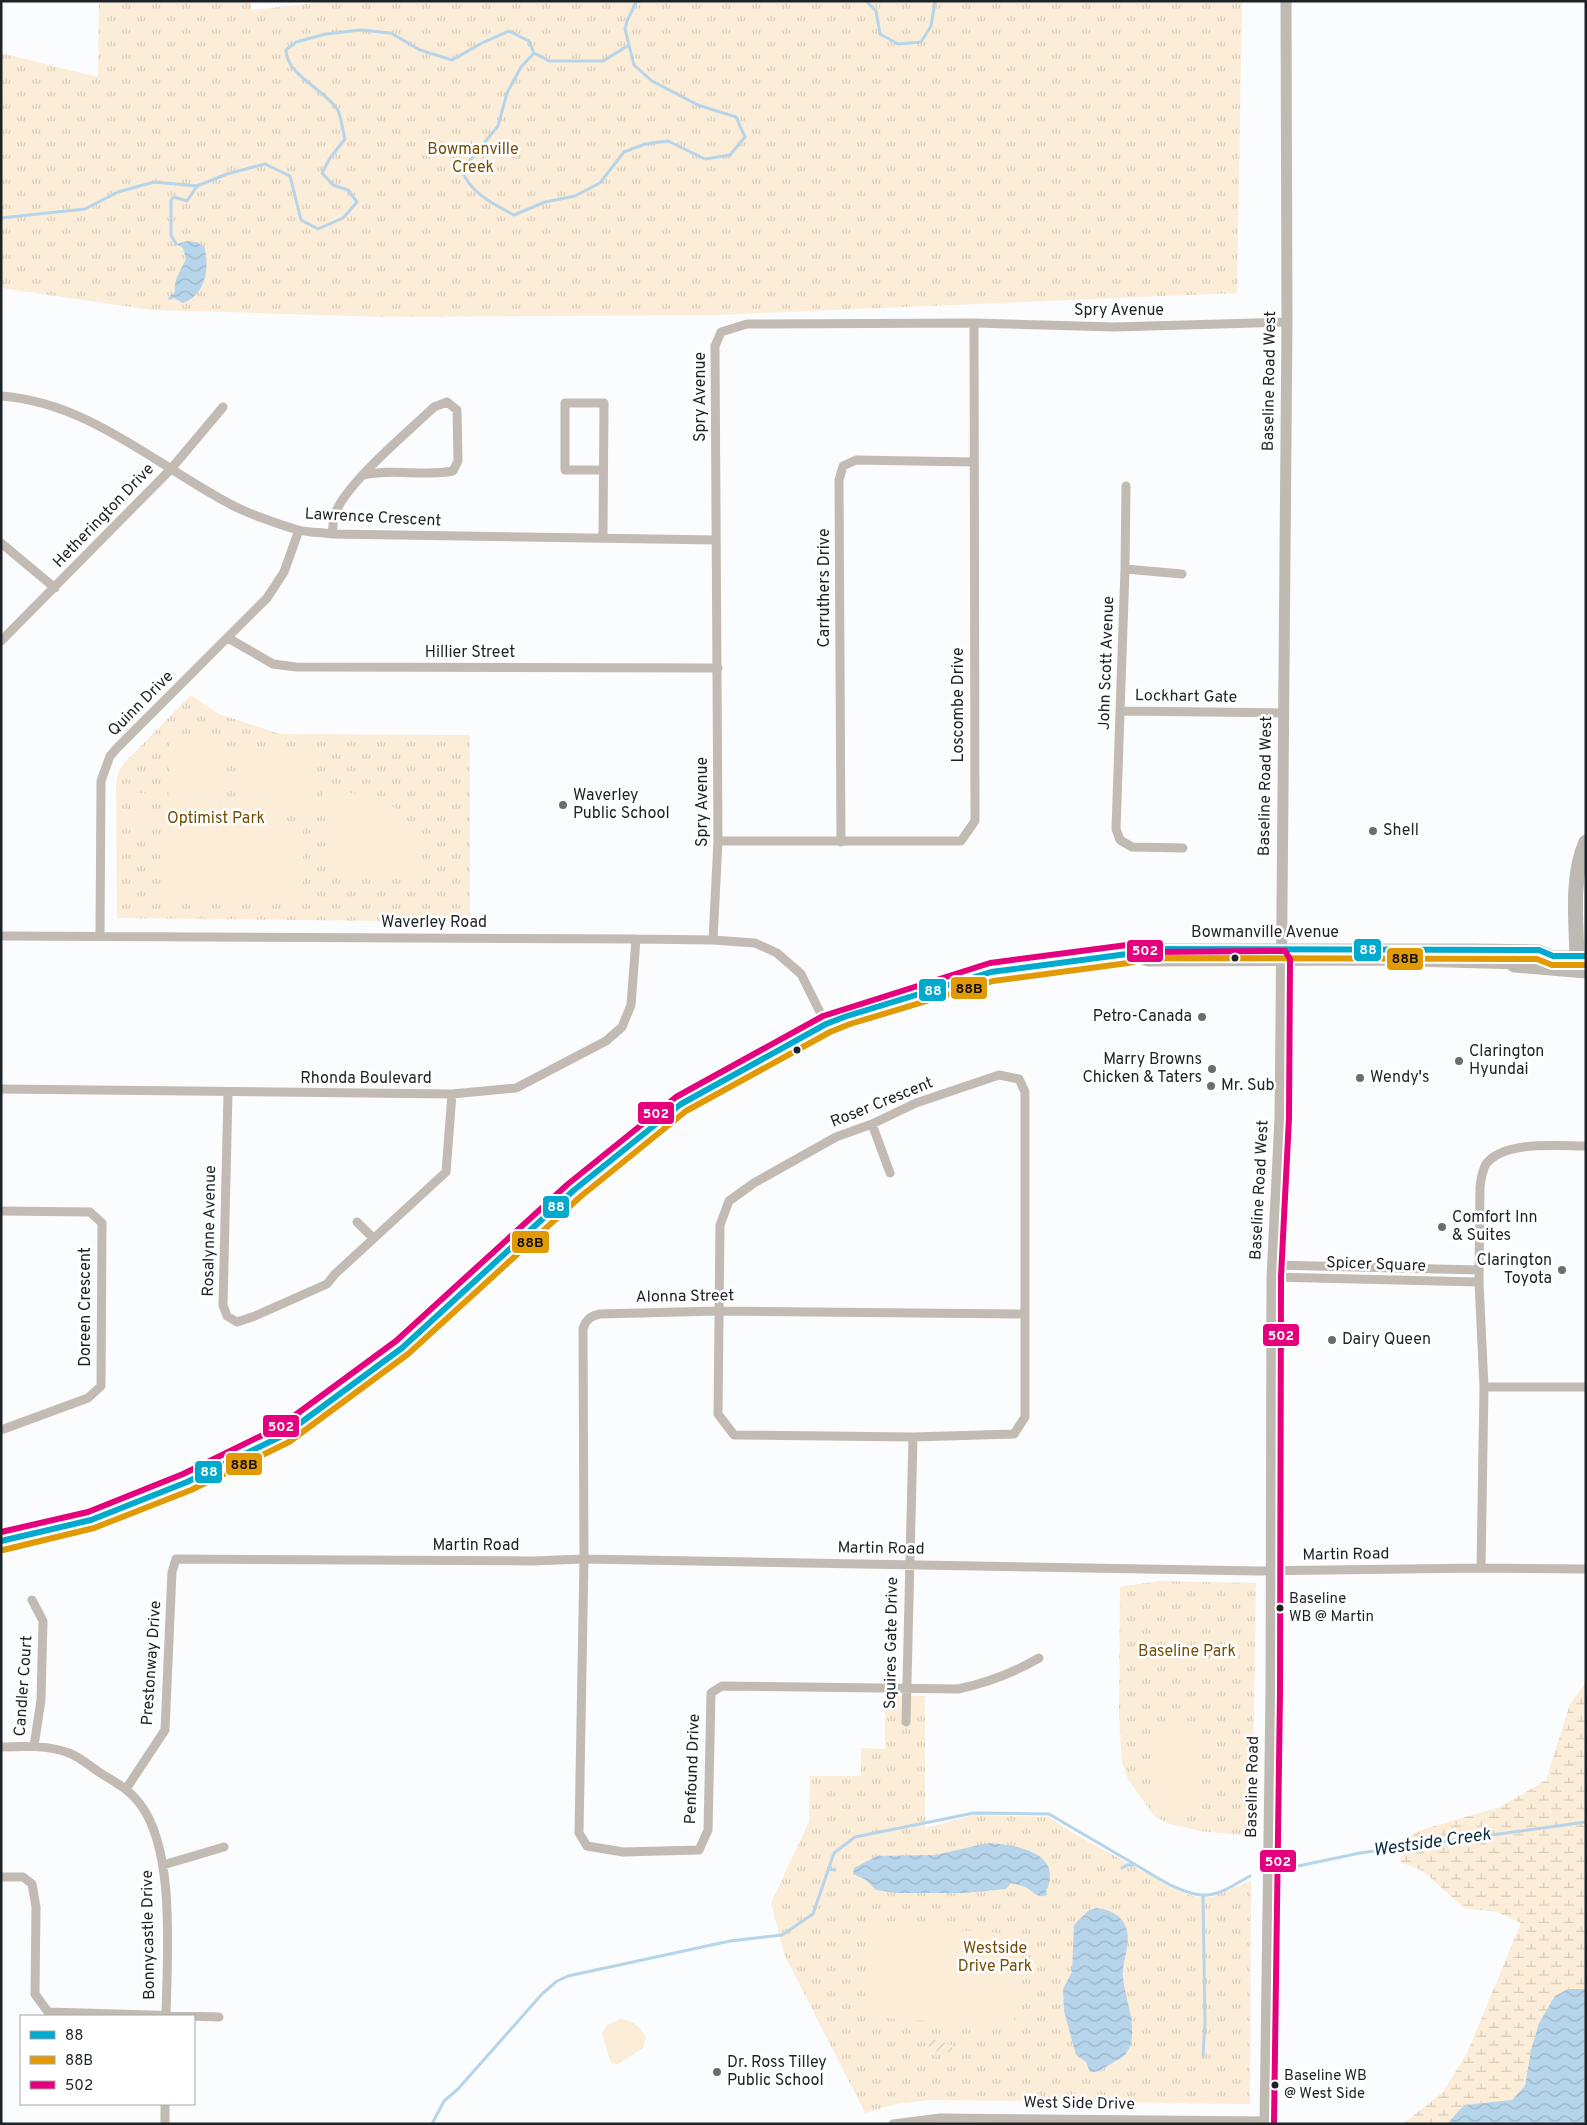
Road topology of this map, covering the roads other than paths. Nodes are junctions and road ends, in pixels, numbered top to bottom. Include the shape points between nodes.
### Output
1 (1286, 1) edge
2 (1287, 322) junction
3 (974, 323) junction
4 (1, 396) edge
5 (223, 407) dead end
6 (974, 462) junction
7 (171, 469) junction
8 (603, 470) junction
9 (363, 475) junction
10 (1126, 486) dead end
11 (299, 530) junction
12 (332, 534) junction
13 (603, 536) junction
14 (716, 540) junction
15 (1, 543) edge
16 (1125, 569) junction
17 (1182, 574) dead end
18 (55, 588) junction
19 (228, 638) junction
20 (1, 641) edge
21 (718, 668) junction
22 (1120, 711) junction
23 (1283, 713) junction
24 (718, 841) junction
25 (841, 842) junction
26 (1586, 842) edge
27 (1184, 848) dead end
28 (1, 936) edge
29 (100, 936) junction
30 (636, 938) junction
31 (713, 940) junction
32 (1280, 954) junction
33 (1553, 956) junction
34 (1582, 956) edge
35 (1514, 965) junction
36 (1586, 971) edge
37 (826, 1024) junction
38 (1, 1089) edge
39 (228, 1093) junction
40 (452, 1094) junction
41 (872, 1124) junction
42 (1586, 1146) edge
43 (890, 1173) dead end
44 (1, 1210) edge
45 (357, 1222) dead end
46 (373, 1238) junction
47 (1479, 1270) junction
48 (1272, 1271) junction
49 (1479, 1282) junction
50 (718, 1311) junction
51 (1025, 1314) junction
52 (1484, 1387) junction
53 (1586, 1387) edge
54 (1, 1430) edge
55 (913, 1437) junction
56 (1, 1542) edge
57 (176, 1559) joint
58 (584, 1559) junction
59 (908, 1564) junction
60 (1481, 1568) junction
61 (1586, 1569) edge
62 (1271, 1571) junction
63 (32, 1600) dead end
64 (1039, 1658) dead end
65 (906, 1689) junction
66 (906, 1722) dead end
67 (34, 1746) junction
68 (1, 1747) edge
69 (126, 1789) junction
70 (224, 1846) dead end
71 (163, 1864) junction
72 (1, 1878) edge
73 (166, 2015) edge
74 (195, 2016) edge
75 (219, 2017) dead end
76 (165, 2105) edge
77 (1265, 2123) edge
78 (165, 2124) edge
79 (893, 2124) edge

1 - 2 street, Baseline Road West
2 - 3 street, Spry Avenue via 1114,327
2 - 23 street, Baseline Road West
3 - 6 street, Loscombe Drive
3 - 14 street, Spry Avenue via 747,324 721,332 715,346
4 - 7 street, Lawrence Crescent via 55,406 79,416
5 - 7 street, Hetherington Drive
6 - 25 street, Loscombe Drive via 975,821 961,841
6 - 25 street, Carruthers Drive via 856,460 844,466 839,480
7 - 11 street, Lawrence Crescent via 232,505
7 - 18 street, Hetherington Drive
8 - 8 street via 604,404 565,402 565,470
8 - 13 street
9 - 9 street via 379,472 436,474 453,470 458,461 457,410 447,402 434,407
9 - 12 street via 348,492 335,515
10 - 16 street, John Scott Avenue
11 - 12 street, Lawrence Crescent
11 - 19 street, Quinn Drive via 284,572 267,598
12 - 13 street, Lawrence Crescent
13 - 14 street, Lawrence Crescent
14 - 21 street, Spry Avenue
15 - 18 street
16 - 17 street
16 - 22 street, John Scott Avenue
18 - 20 street, Hetherington Drive
19 - 21 street, Hillier Street via 272,664 296,668
19 - 29 street, Quinn Drive via 118,747 105,767 100,791
21 - 24 street, Spry Avenue
22 - 23 street, Lockhart Gate
22 - 27 street, John Scott Avenue via 1116,829 1120,840 1132,847
23 - 32 street, Baseline Road West
24 - 25 street, Loscombe Drive
24 - 31 street, Spry Avenue
26 - 34 highway via 1580,854 1577,892
28 - 29 street, Waverley Road
29 - 30 street, Waverley Road
30 - 31 street, Waverley Road
30 - 40 street, Rhonda Boulevard via 631,1005 622,1027 516,1088
31 - 37 street, Waverley Road via 755,943 777,953 801,974
32 - 33 street, Bowmanville Avenue via 1539,950
32 - 35 street, Bowmanville Avenue
32 - 37 street, Bowmanville Avenue via 1148,961 1127,954 991,972
32 - 48 street, Baseline Road West via 1280,1118
33 - 34 street, Bowmanville Avenue
33 - 35 street, Bowmanville Avenue via 1539,963
35 - 36 highway
37 - 56 street, Bowmanville Avenue via 682,1104 574,1190 402,1348 284,1435 188,1482 91,1520
38 - 39 street, Rhonda Boulevard
39 - 40 street, Rhonda Boulevard
39 - 46 street, Rosalynne Avenue via 223,1305 228,1316 237,1322 327,1284
40 - 46 street, Rosalynne Avenue via 446,1172
41 - 43 street
41 - 50 street, Roser Crescent via 836,1137 754,1183 729,1201 720,1224
41 - 51 street, Roser Crescent via 916,1104 999,1075 1018,1079 1026,1092
42 - 47 street via 1513,1148 1487,1163 1480,1186
44 - 54 street, Doreen Crescent via 90,1212 102,1223 101,1386 88,1398
45 - 46 street
47 - 48 street, Spicer Square
47 - 49 street
48 - 49 street, Spicer Square
48 - 62 street, Baseline Road West
49 - 52 street
50 - 51 street, Alonna Street
50 - 55 street, Roser Crescent via 718,1414 734,1435
50 - 58 street, Alonna Street via 600,1314 585,1322
51 - 55 street, Roser Crescent via 1025,1417 1014,1434
52 - 53 street
52 - 60 street
55 - 59 street
57 - 58 street, Martin Road
57 - 69 street, Prestonway Drive via 172,1572 165,1730
58 - 59 street, Martin Road
58 - 65 street, Penfound Drive via 578,1833 586,1846 623,1852 699,1850 708,1830 711,1694 722,1686
59 - 62 street, Martin Road
59 - 65 street, Squires Gate Drive
60 - 61 street, Martin Road
60 - 62 street, Martin Road
62 - 77 street, Baseline Road
63 - 67 street, Candler Court via 43,1621 40,1700
64 - 65 street via 984,1684 958,1689
65 - 66 street, Squires Gate Drive
67 - 68 street, Bonnycastle Drive
67 - 69 street, Bonnycastle Drive via 70,1753
69 - 71 street, Bonnycastle Drive via 140,1804 157,1834
70 - 71 street
71 - 73 street, Bonnycastle Drive
72 - 73 street via 23,1877 32,1884 36,1907 36,1994 48,2012
74 - 75 street
76 - 78 street
77 - 79 street, West Side Drive via 940,2118

